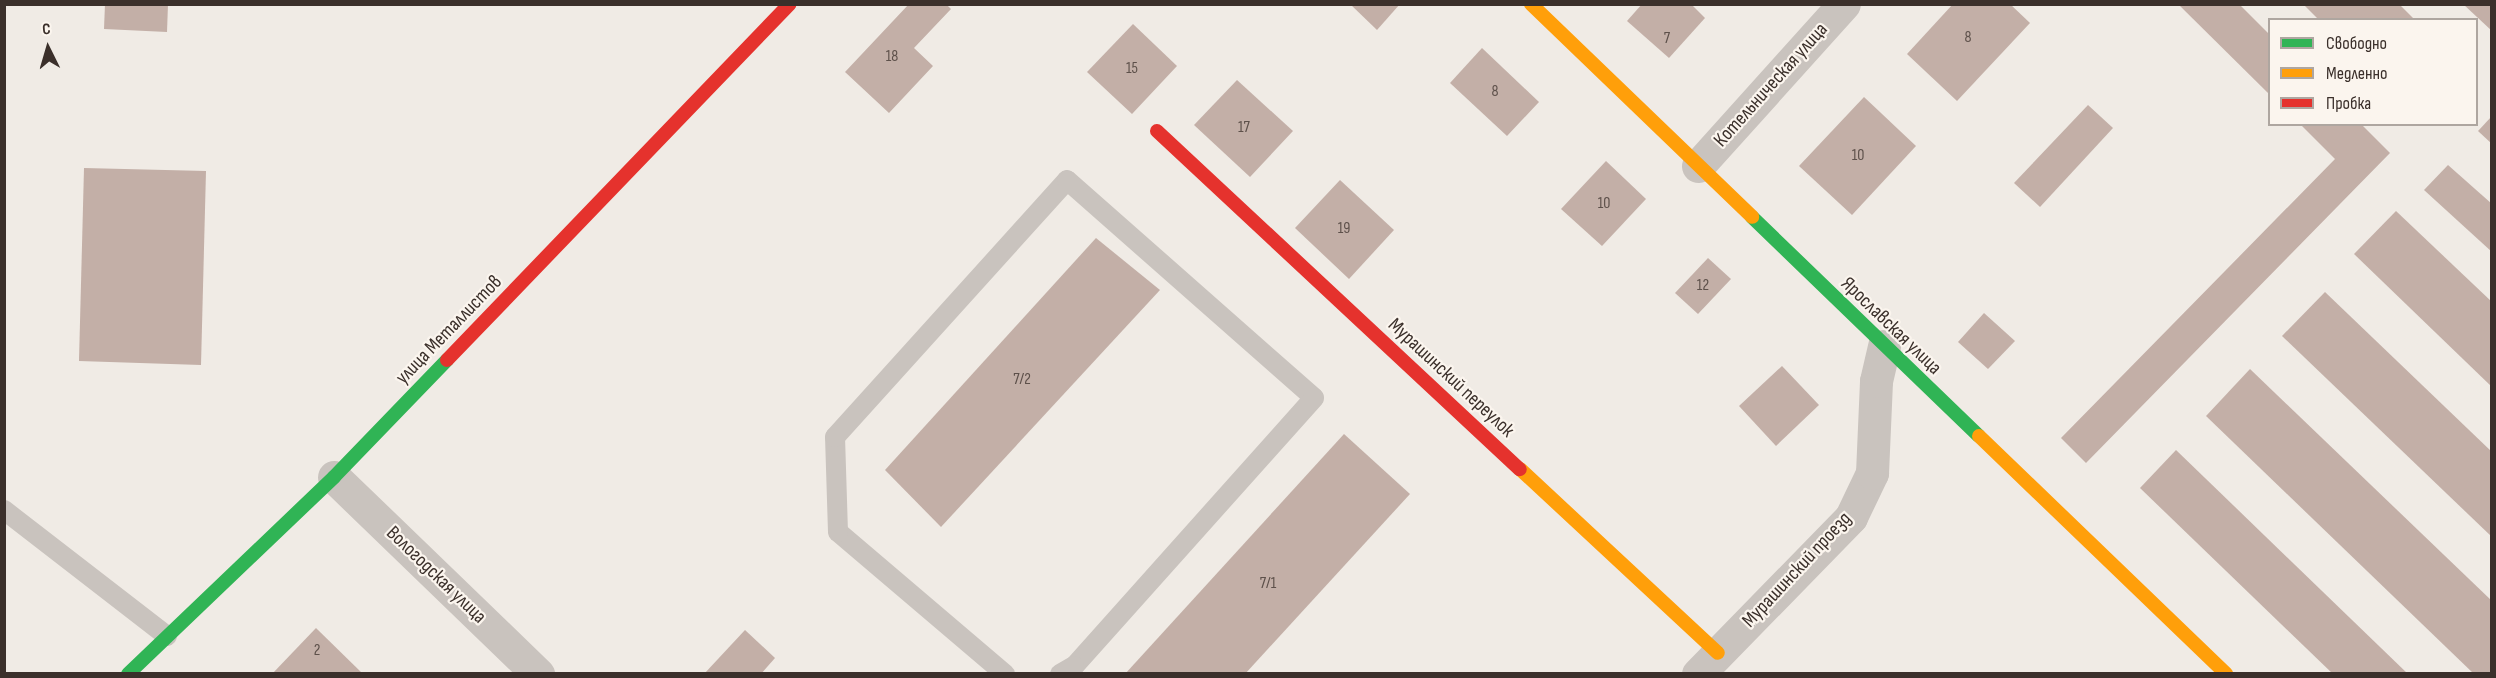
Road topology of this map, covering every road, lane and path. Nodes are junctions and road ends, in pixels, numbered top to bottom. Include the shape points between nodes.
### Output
1 (790, 4) edge
2 (1531, 4) edge
3 (1845, 4) edge
4 (1157, 131) dead end
5 (1698, 166) junction
6 (1884, 346) junction
7 (334, 477) junction
8 (4, 510) edge
9 (167, 636) junction
10 (1708, 663) edge
11 (128, 674) edge
12 (538, 674) edge
13 (1005, 674) edge
14 (1060, 674) edge
15 (2226, 674) edge

1 - 7 street, улица Металлистов
2 - 5 street, Ярославская улица
3 - 5 street, Котельническая улица
4 - 10 street, Мурашинский переулок
5 - 6 street, Ярославская улица
6 - 10 street, Мурашинский проезд via 1876,381 1872,473 1851,517
6 - 15 street, Ярославская улица
7 - 9 street, улица Металлистов
7 - 12 street, Вологодская улица
8 - 9 lane
9 - 11 street, улица Металлистов
13 - 14 lane via 838,532 835,437 1067,180 1314,398 1074,666

